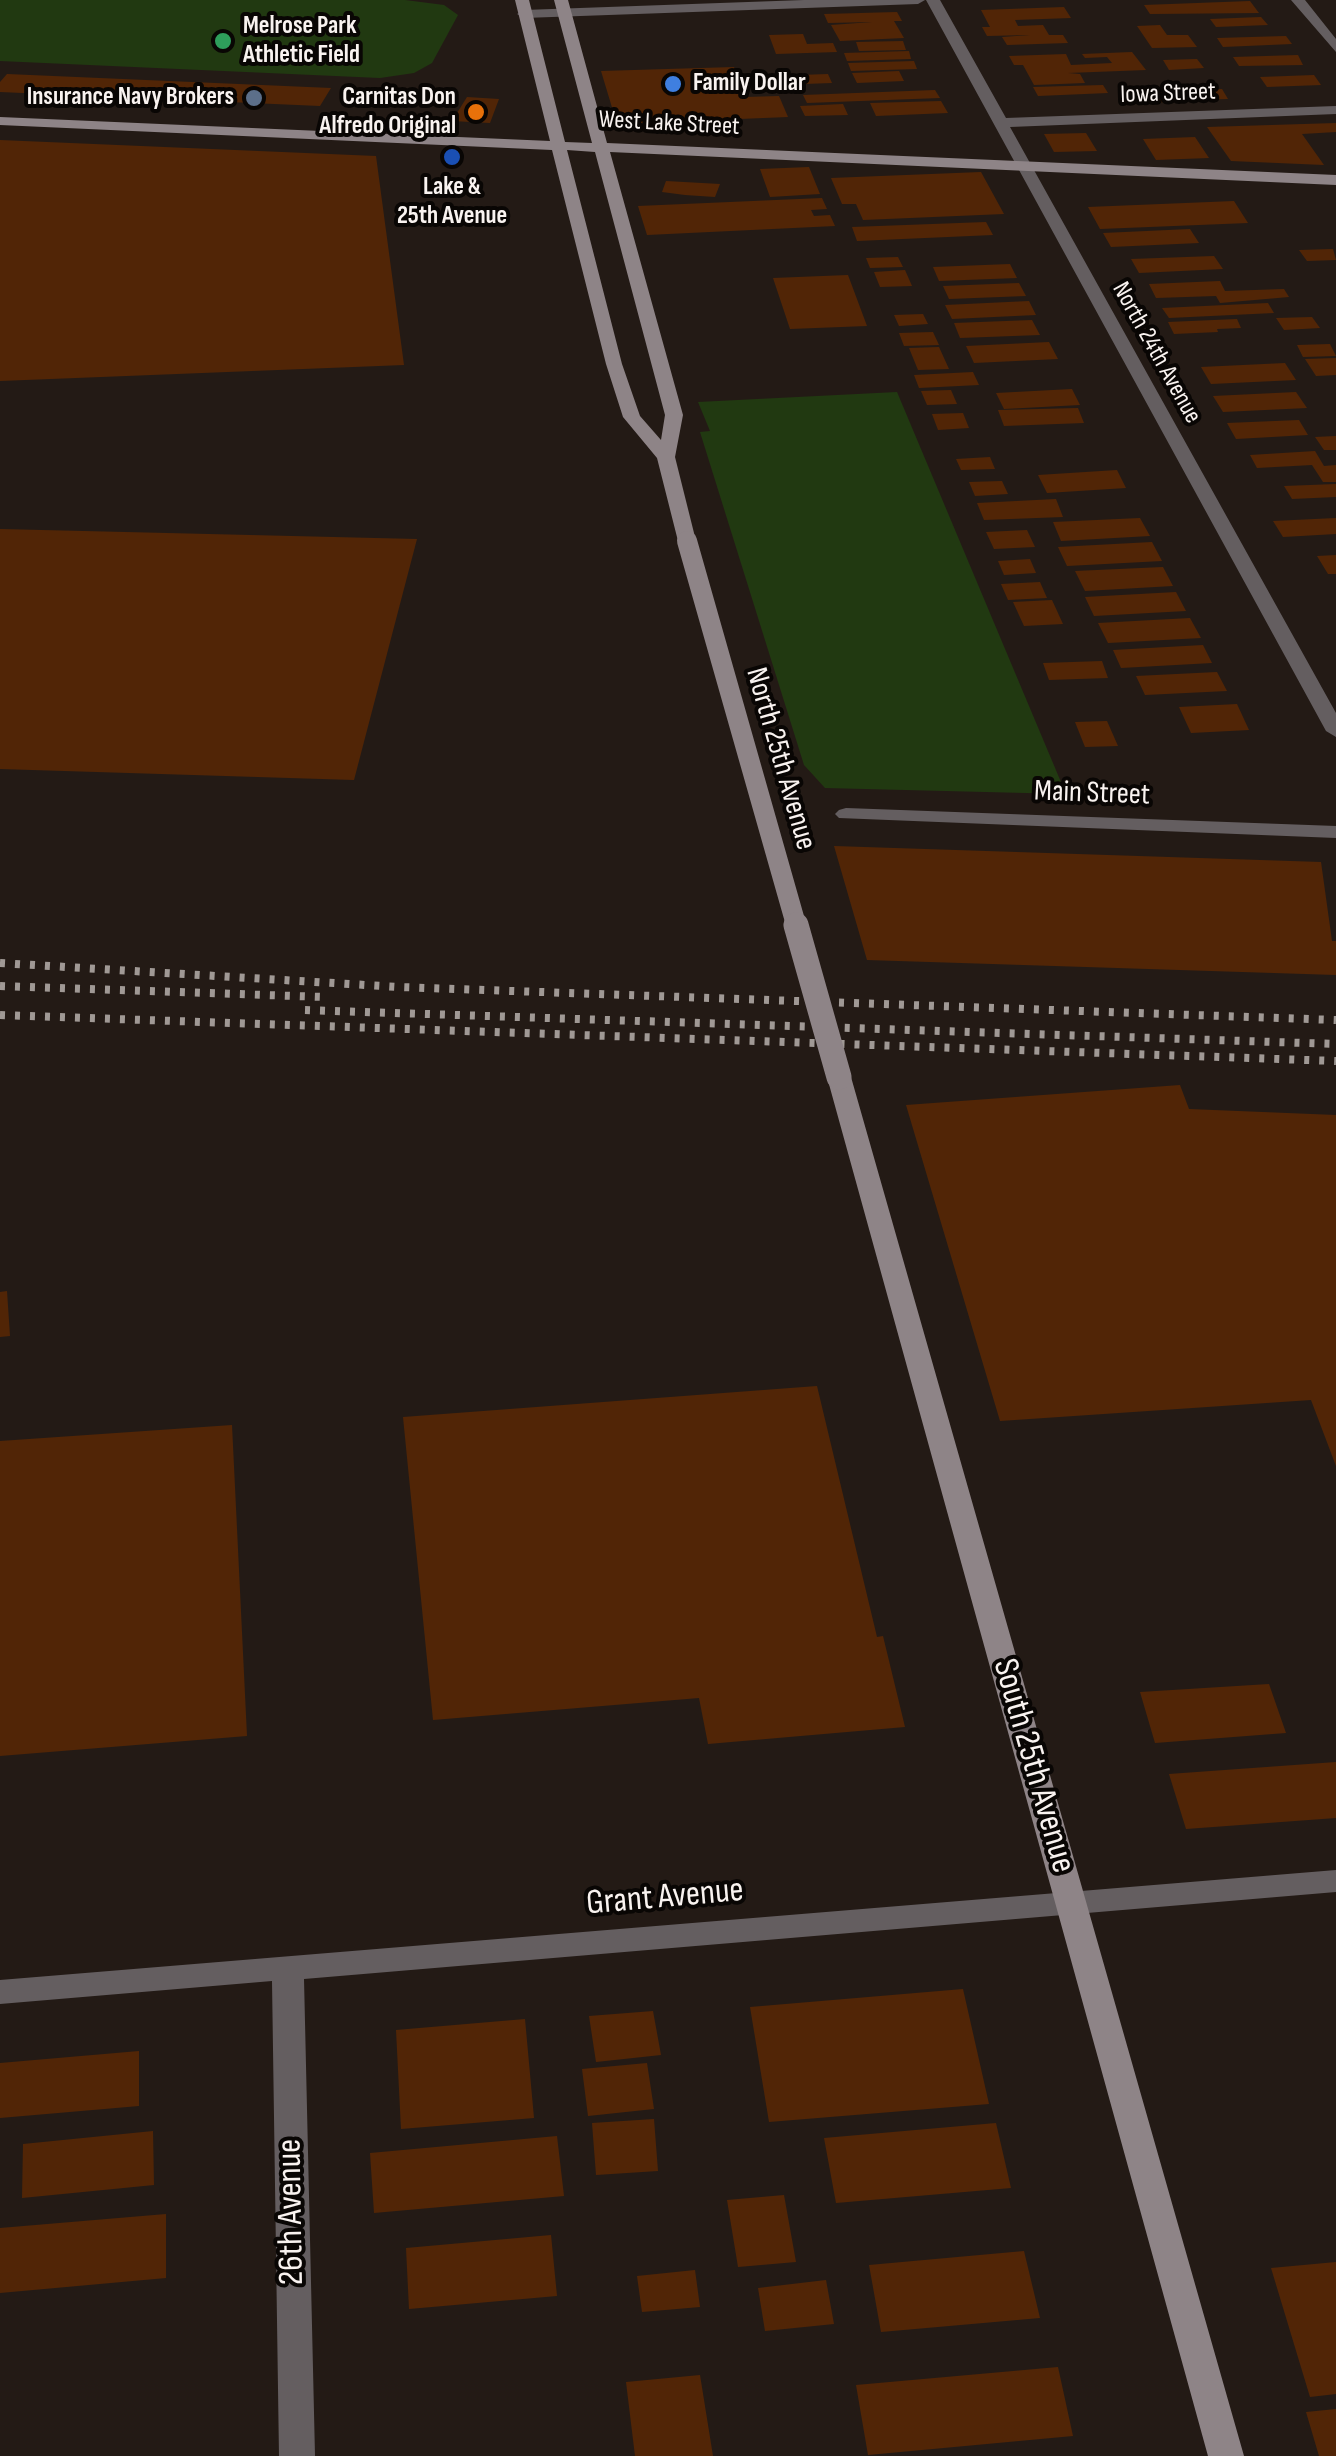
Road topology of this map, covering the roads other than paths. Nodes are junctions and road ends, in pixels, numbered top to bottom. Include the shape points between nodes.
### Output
1 (918, 0) edge
2 (933, 0) edge
3 (1298, 0) edge
4 (563, 6) edge
5 (523, 7) edge
6 (1336, 48) edge
7 (1336, 110) edge
8 (0, 121) edge
9 (1002, 123) junction
10 (558, 144) junction
11 (601, 146) junction
12 (1025, 167) junction
13 (1336, 180) edge
14 (666, 457) junction
15 (1336, 731) edge
16 (846, 814) dead end
17 (1336, 832) edge
18 (839, 1077) joint
19 (1336, 1881) edge
20 (1071, 1902) junction
21 (288, 1967) junction
22 (0, 1992) edge
23 (296, 2456) edge
24 (1226, 2456) edge

1 - 4 street
2 - 9 street, North 24th Avenue
3 - 6 street
4 - 5 street
4 - 11 main road, North 25th Avenue
5 - 10 main road, North 25th Avenue
7 - 9 street, Iowa Street
8 - 10 main road, West Lake Street
9 - 12 street, North 24th Avenue
10 - 11 main road, West Lake Street
10 - 14 main road, North 25th Avenue via 632,417
11 - 12 main road, West Lake Street
11 - 14 main road, North 25th Avenue via 674,415
12 - 13 main road, West Lake Street
12 - 15 street, North 24th Avenue
14 - 18 main road, North 25th Avenue, bridge
16 - 17 street, Main Street
18 - 20 main road, South 25th Avenue
19 - 20 street, Grant Avenue
20 - 21 street, Grant Avenue
20 - 24 main road, South 25th Avenue
21 - 22 street, Grant Avenue
21 - 23 street, 26th Avenue

